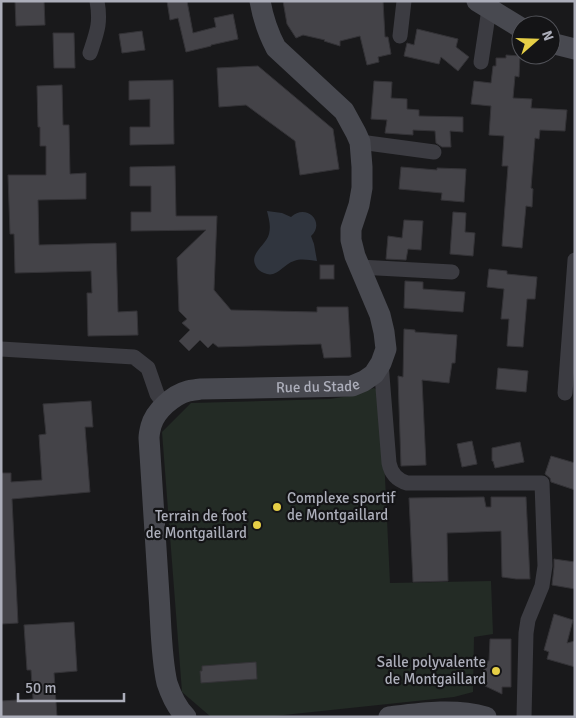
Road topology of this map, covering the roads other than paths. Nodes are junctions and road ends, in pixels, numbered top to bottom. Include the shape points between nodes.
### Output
1 (97, 1) edge
2 (260, 1) edge
3 (404, 1) edge
4 (483, 5) edge
5 (511, 22) edge
6 (400, 36) dead end
7 (561, 46) edge
8 (575, 49) edge
9 (90, 53) dead end
10 (481, 62) dead end
11 (360, 142) junction
12 (434, 152) dead end
13 (575, 260) edge
14 (359, 266) junction
15 (452, 272) dead end
16 (1, 349) edge
17 (381, 363) junction
18 (565, 393) dead end
19 (165, 405) junction
20 (172, 707) edge
21 (186, 717) edge
22 (388, 717) edge
23 (486, 717) edge
24 (524, 717) edge

1 - 9 street via 99,24
2 - 11 street via 276,48 344,111
3 - 6 street
4 - 5 street
4 - 10 street
7 - 8 street
11 - 12 street
11 - 14 street via 362,188 350,234
13 - 18 street
14 - 15 street
14 - 17 street via 384,332 386,349
16 - 19 street via 134,357 148,368 157,394
17 - 19 street, Rue du Stade via 374,374 352,386 200,389 188,391
17 - 24 street via 390,470 400,481 542,483 545,566 542,586 526,633
19 - 20 street, Rue du Stade via 151,425 149,438 165,674
20 - 21 street, Rue du Stade
22 - 23 street via 435,712 472,713

